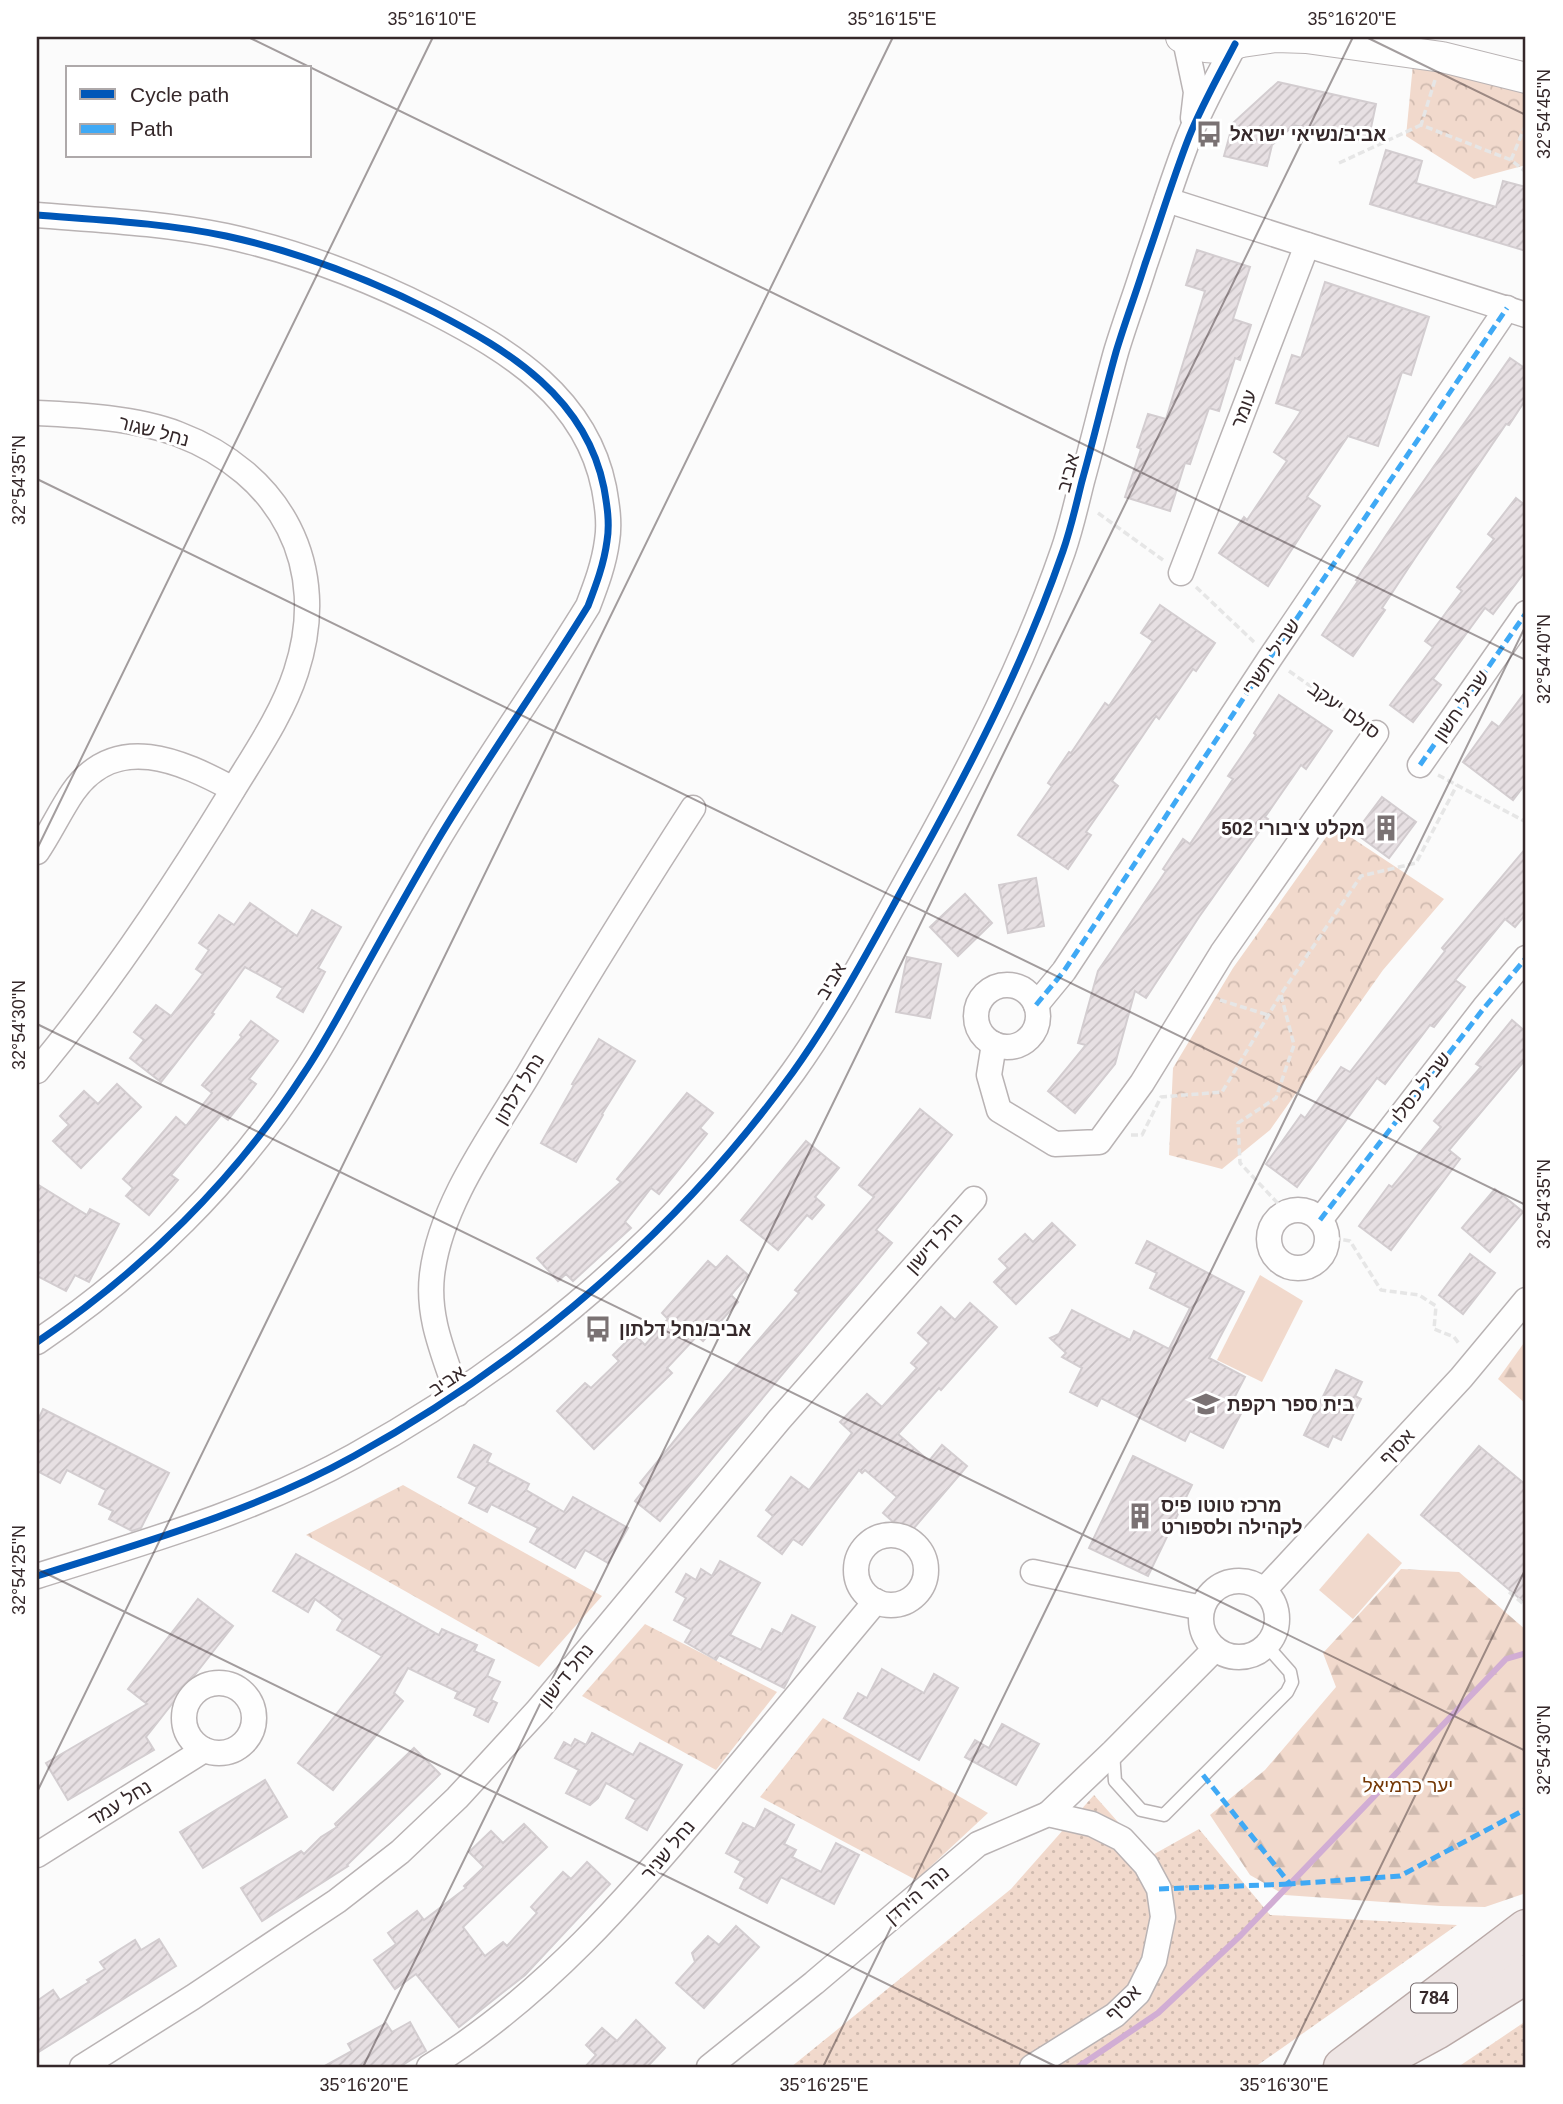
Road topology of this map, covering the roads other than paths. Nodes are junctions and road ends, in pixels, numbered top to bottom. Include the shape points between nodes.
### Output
1 (1183, 38) edge
2 (1242, 41) edge
3 (1526, 78) edge
4 (1191, 133) junction
5 (1167, 200) junction
6 (37, 215) edge
7 (1307, 245) junction
8 (1516, 312) edge
9 (37, 413) edge
10 (1181, 573) road end
11 (1526, 613) edge
12 (1376, 733) road end
13 (1420, 765) road end
14 (233, 789) junction
15 (693, 808) dead end
16 (37, 852) edge
17 (1526, 958) edge
18 (1036, 1005) junction
19 (994, 1044) junction
20 (37, 1071) edge
21 (974, 1199) dead end
22 (1324, 1229) junction
23 (1526, 1300) edge
24 (37, 1342) edge
25 (457, 1394) junction
26 (1032, 1572) dead end
27 (37, 1576) edge
28 (1264, 1590) junction
29 (876, 1601) dead end
30 (1202, 1608) junction
31 (1267, 1646) junction
32 (1215, 1649) junction
33 (204, 1750) dead end
34 (1113, 1752) junction
35 (1048, 1814) junction
36 (37, 1855) edge
37 (1526, 1929) edge
38 (1526, 1974) edge
39 (82, 2067) edge
40 (429, 2067) edge
41 (709, 2067) edge
42 (1032, 2067) edge
43 (1343, 2067) edge
44 (1365, 2067) edge

1 - 2 street via 1200,47 1216,48
1 - 4 street, אביב via 1196,92
2 - 3 street via 1306,38 1442,57
2 - 4 street, אביב
4 - 5 street, אביב
5 - 7 street
5 - 25 street, אביב via 1117,347 1050,588 942,818 838,1001 746,1134 690,1197 565,1314
6 - 24 street via 194,230 309,258 383,288 495,345 550,389 589,443 601,473 608,538 588,606 448,824 333,1026 275,1117 170,1235
7 - 8 street
7 - 10 street, עומר
8 - 18 street, שביל תשרי via 1270,658 1064,971
9 - 14 street, נחל שגור via 107,419 176,433 237,466 284,518 299,551 307,588 306,628 296,672 280,708
11 - 13 street, שביל חשון
12 - 19 street via 1222,953 1142,1083 1099,1142 1055,1144 999,1110 989,1076
14 - 16 street via 171,761 134,756 117,759 101,765 80,783
14 - 20 street, נחל שגור via 135,942
15 - 25 street, נחל דלתון via 511,1103 444,1225 431,1298 437,1339
17 - 22 street, שביל כסלו via 1467,1029
18 - 19 street via 1039,1015 1032,1035 1015,1047
18 - 19 street via 1023,989 1014,986 994,988 986,994 976,1021
21 - 39 street, נחל דישון via 771,1429 538,1710 448,1807 337,1901
22 - 22 street via 1327,1248 1306,1268 1278,1261 1269,1244 1272,1226 1286,1212 1313,1214
23 - 28 street, אסיף via 1473,1364
25 - 27 street, אביב via 350,1458 275,1495
26 - 30 street
28 - 30 street via 1231,1581 1210,1593
28 - 31 street via 1277,1612 1278,1624
29 - 40 street, נחל שניר via 613,1912 531,1992
30 - 32 street via 1201,1627
31 - 32 street via 1245,1658
31 - 34 lane via 1290,1672 1287,1692 1164,1815 1140,1810 1115,1781
32 - 34 street
33 - 36 street, נחל עמד
34 - 35 street
35 - 41 street, נהר הירדן via 978,1844
35 - 42 street, אסיף via 1092,1824 1122,1839 1146,1865 1159,1889 1163,1917 1154,1961 1138,1993 1115,2015
37 - 43 main road, 784
38 - 44 main road

